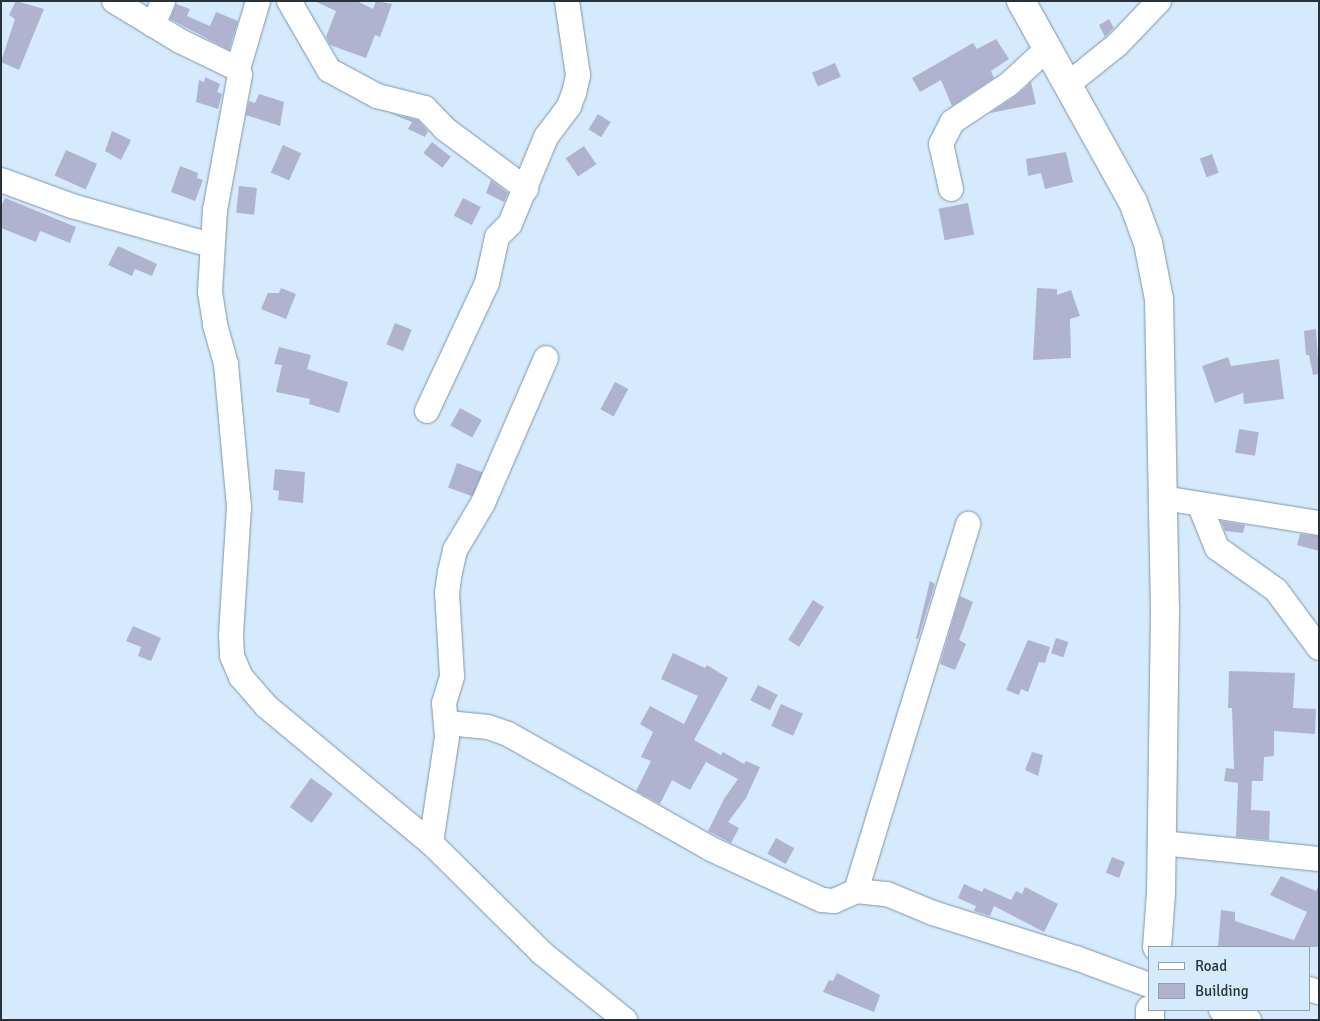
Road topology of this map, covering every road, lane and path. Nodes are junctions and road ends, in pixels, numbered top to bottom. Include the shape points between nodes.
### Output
1 (114, 1) edge
2 (163, 1) edge
3 (258, 1) edge
4 (289, 1) edge
5 (567, 1) edge
6 (1021, 1) edge
7 (1159, 1) edge
8 (153, 25) junction
9 (1046, 50) junction
10 (238, 70) junction
11 (1067, 85) junction
12 (1, 180) edge
13 (526, 189) junction
14 (951, 189) dead end
15 (211, 245) junction
16 (546, 358) dead end
17 (427, 412) dead end
18 (1163, 498) junction
19 (1200, 506) junction
20 (1319, 523) edge
21 (968, 524) dead end
22 (1319, 648) edge
23 (448, 723) junction
24 (431, 843) junction
25 (1161, 843) junction
26 (1319, 859) edge
27 (856, 892) junction
28 (1157, 946) edge
29 (1148, 985) edge
30 (1224, 1011) edge
31 (625, 1020) edge
32 (1249, 1020) edge

1 - 8 street
2 - 8 street
3 - 10 street
4 - 13 street via 329,70 377,96 425,108 445,129
5 - 13 street via 576,85 568,106 546,137
6 - 9 main road
7 - 11 street via 1117,46
8 - 10 street
9 - 11 main road
9 - 14 street via 1009,84 952,122 942,144
10 - 15 street via 239,84
11 - 18 main road via 1132,202 1148,243 1159,299
12 - 15 street via 72,206
13 - 17 street via 510,224 497,237 487,283
15 - 24 street via 210,292 226,364 239,507 232,656 242,677 266,706
16 - 23 street via 483,503 455,550 447,592 453,663 444,703
18 - 19 street
18 - 25 main road
19 - 20 street
19 - 22 street via 1214,544 1276,590
21 - 27 street
23 - 24 street
23 - 27 street via 488,727 508,734 711,849 822,900 834,901
24 - 31 street via 542,953
25 - 26 street
25 - 28 main road
27 - 29 street via 887,894 933,913 1076,958
30 - 32 street

